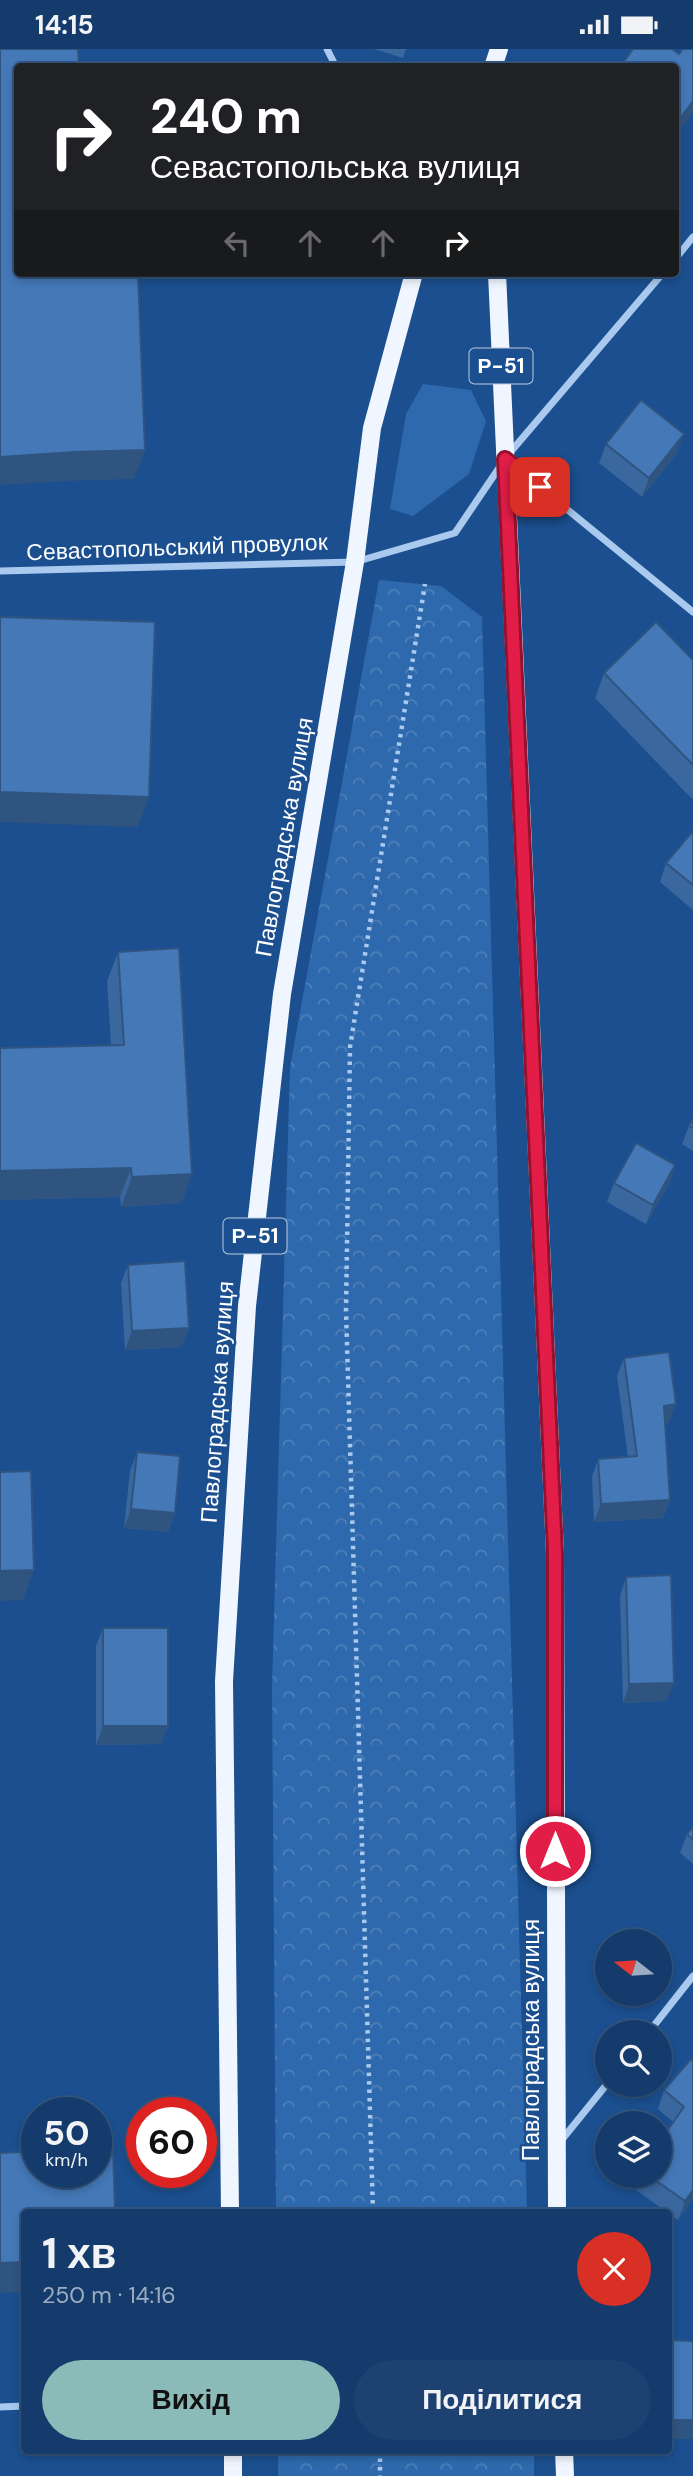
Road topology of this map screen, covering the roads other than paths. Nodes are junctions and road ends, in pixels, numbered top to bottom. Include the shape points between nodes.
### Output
1 (693, 237) edge
2 (679, 254) edge
3 (413, 277) edge
4 (497, 277) edge
5 (660, 277) edge
6 (505, 459) junction
7 (355, 562) junction
8 (0, 571) edge
9 (693, 612) edge
10 (693, 1976) edge
11 (658, 2020) edge
12 (596, 2097) edge
13 (555, 2148) junction
14 (230, 2209) edge
15 (557, 2209) edge
16 (21, 2406) edge
17 (0, 2407) edge
18 (233, 2454) edge
19 (564, 2454) edge
20 (233, 2476) edge
21 (565, 2476) edge

1 - 2 street
3 - 7 main road, Павлоградська вулиця / Р-51 via 372,428
4 - 6 main road, Павлоградська вулиця / Р-51
5 - 6 street, Севастопольський провулок
6 - 7 street, Севастопольський провулок via 455,533
6 - 9 street
6 - 13 main road, Павлоградська вулиця / Р-51 via 555,1553
7 - 8 street, Севастопольський провулок
7 - 14 main road, Павлоградська вулиця / Р-51 via 282,994 247,1306 224,1681
10 - 11 street
12 - 13 street
13 - 15 main road, Павлоградська вулиця / Р-51
16 - 17 street
18 - 20 main road
19 - 21 main road

